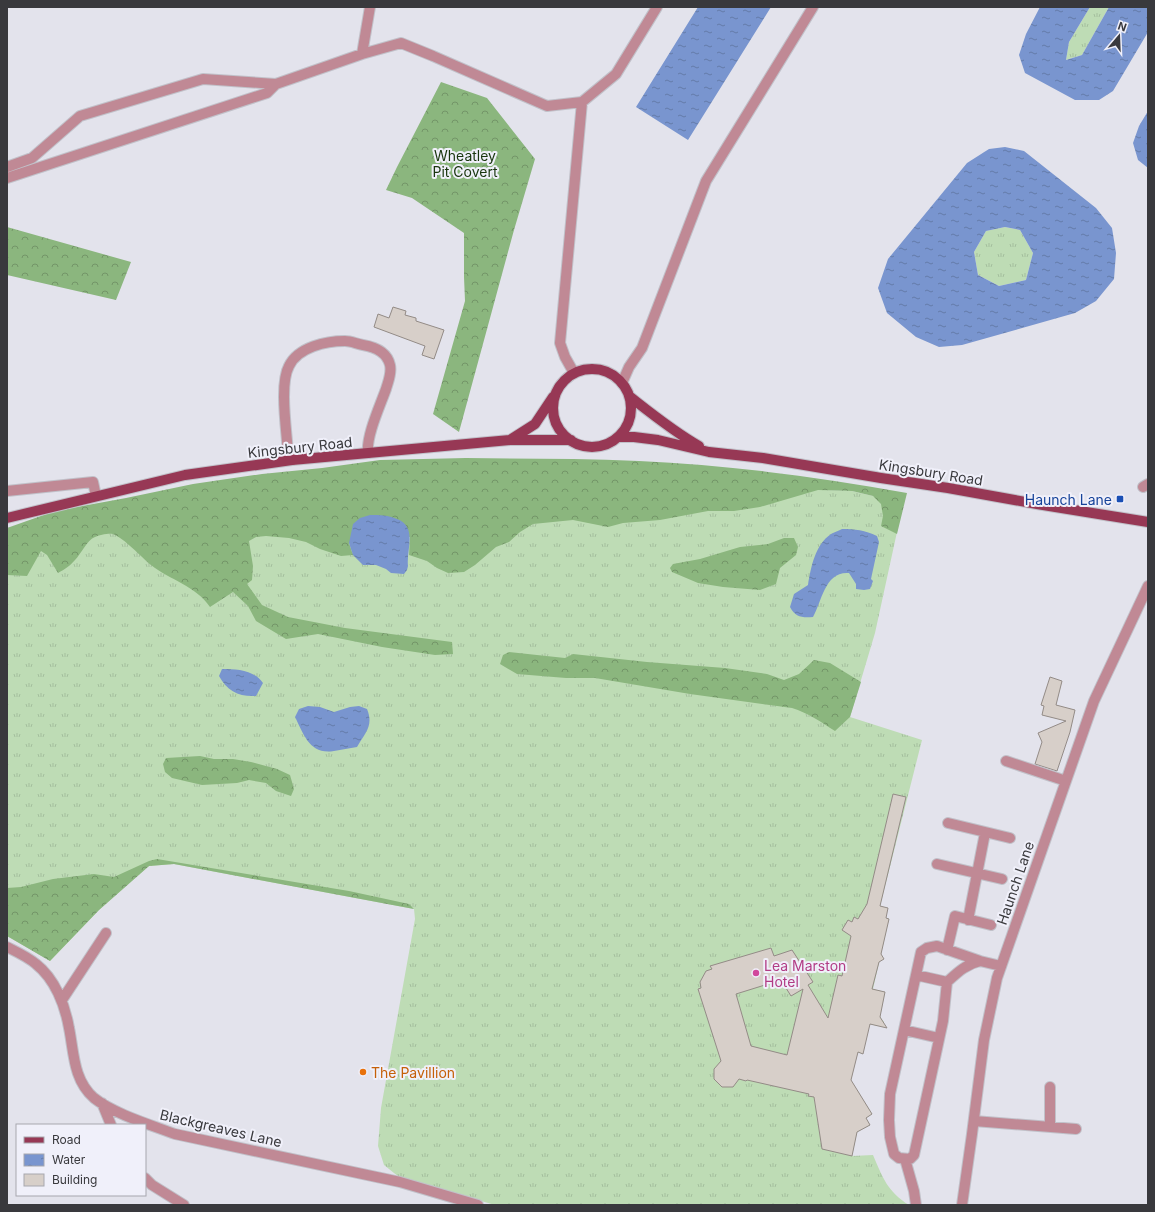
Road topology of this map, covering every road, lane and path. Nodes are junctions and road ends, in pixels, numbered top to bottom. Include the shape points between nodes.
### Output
1 (370, 7) edge
2 (657, 7) edge
3 (813, 7) edge
4 (362, 54) junction
5 (276, 84) junction
6 (582, 102) junction
7 (7, 167) edge
8 (7, 178) edge
9 (574, 373) junction
10 (622, 383) junction
11 (555, 395) junction
12 (630, 396) junction
13 (619, 437) junction
14 (510, 440) junction
15 (571, 440) junction
16 (709, 452) junction
17 (368, 453) junction
18 (292, 460) junction
19 (7, 491) edge
20 (96, 496) junction
21 (7, 518) edge
22 (1148, 522) edge
23 (1148, 586) edge
24 (1006, 760) dead end
25 (1066, 781) junction
26 (948, 823) dead end
27 (985, 833) junction
28 (1010, 838) dead end
29 (937, 864) dead end
30 (977, 874) junction
31 (1002, 879) dead end
32 (968, 920) junction
33 (991, 925) dead end
34 (106, 933) dead end
35 (7, 947) edge
36 (947, 950) junction
37 (980, 961) junction
38 (1001, 966) junction
39 (916, 975) junction
40 (947, 982) junction
41 (62, 1000) junction
42 (904, 1030) junction
43 (939, 1038) junction
44 (1050, 1087) dead end
45 (102, 1103) junction
46 (974, 1121) junction
47 (111, 1124) edge
48 (1050, 1127) junction
49 (1076, 1129) dead end
50 (905, 1159) junction
51 (146, 1179) edge
52 (184, 1205) edge
53 (478, 1205) edge
54 (916, 1205) edge
55 (962, 1205) edge

1 - 4 street
2 - 6 street via 616,74
3 - 10 street via 706,181 642,348
4 - 5 street
4 - 6 street via 401,43 547,106
5 - 7 street via 203,79 80,116 32,158
5 - 8 street via 267,93
6 - 9 street via 560,343
9 - 10 main road, Kingsbury Road via 600,369 612,374
9 - 11 main road, Kingsbury Road via 562,382
10 - 12 main road, Kingsbury Road
11 - 14 main road, Kingsbury Road via 535,424
11 - 15 main road, Kingsbury Road via 553,410 556,424
12 - 13 main road via 628,425
12 - 16 main road, Kingsbury Road via 666,425
13 - 15 main road, Kingsbury Road via 606,445 592,447
13 - 16 main road, Kingsbury Road via 658,440
14 - 15 main road, Kingsbury Road
14 - 17 main road, Kingsbury Road
16 - 22 main road, Kingsbury Road via 763,458
17 - 18 main road, Kingsbury Road
17 - 18 street via 370,436 388,383 390,363 386,356 370,346 346,341 331,342 305,350 298,355 292,360 285,376 288,454
18 - 20 main road, Kingsbury Road via 185,475
19 - 20 street via 93,482
20 - 21 main road, Kingsbury Road
23 - 25 street, Haunch Lane via 1094,701
24 - 25 street
25 - 38 street, Haunch Lane
26 - 27 street
27 - 28 street
27 - 30 street
29 - 30 street
30 - 31 street
30 - 32 street
32 - 33 street
32 - 36 street via 955,916
34 - 41 street
35 - 41 street, Blackgreaves Lane via 36,964
36 - 37 street
36 - 39 street via 937,946 921,952
37 - 38 street
37 - 40 street via 964,967
38 - 46 street, Haunch Lane via 984,1040
39 - 40 street
39 - 42 street
40 - 43 street
41 - 45 street, Blackgreaves Lane via 78,1074 94,1098
42 - 43 street
42 - 50 street via 890,1094 889,1120 894,1154
43 - 50 street via 914,1155 910,1159
44 - 48 street
45 - 47 street
45 - 53 street, Blackgreaves Lane via 175,1134 400,1182
46 - 48 street
46 - 55 street, Haunch Lane
48 - 49 street
50 - 54 street
51 - 52 street

